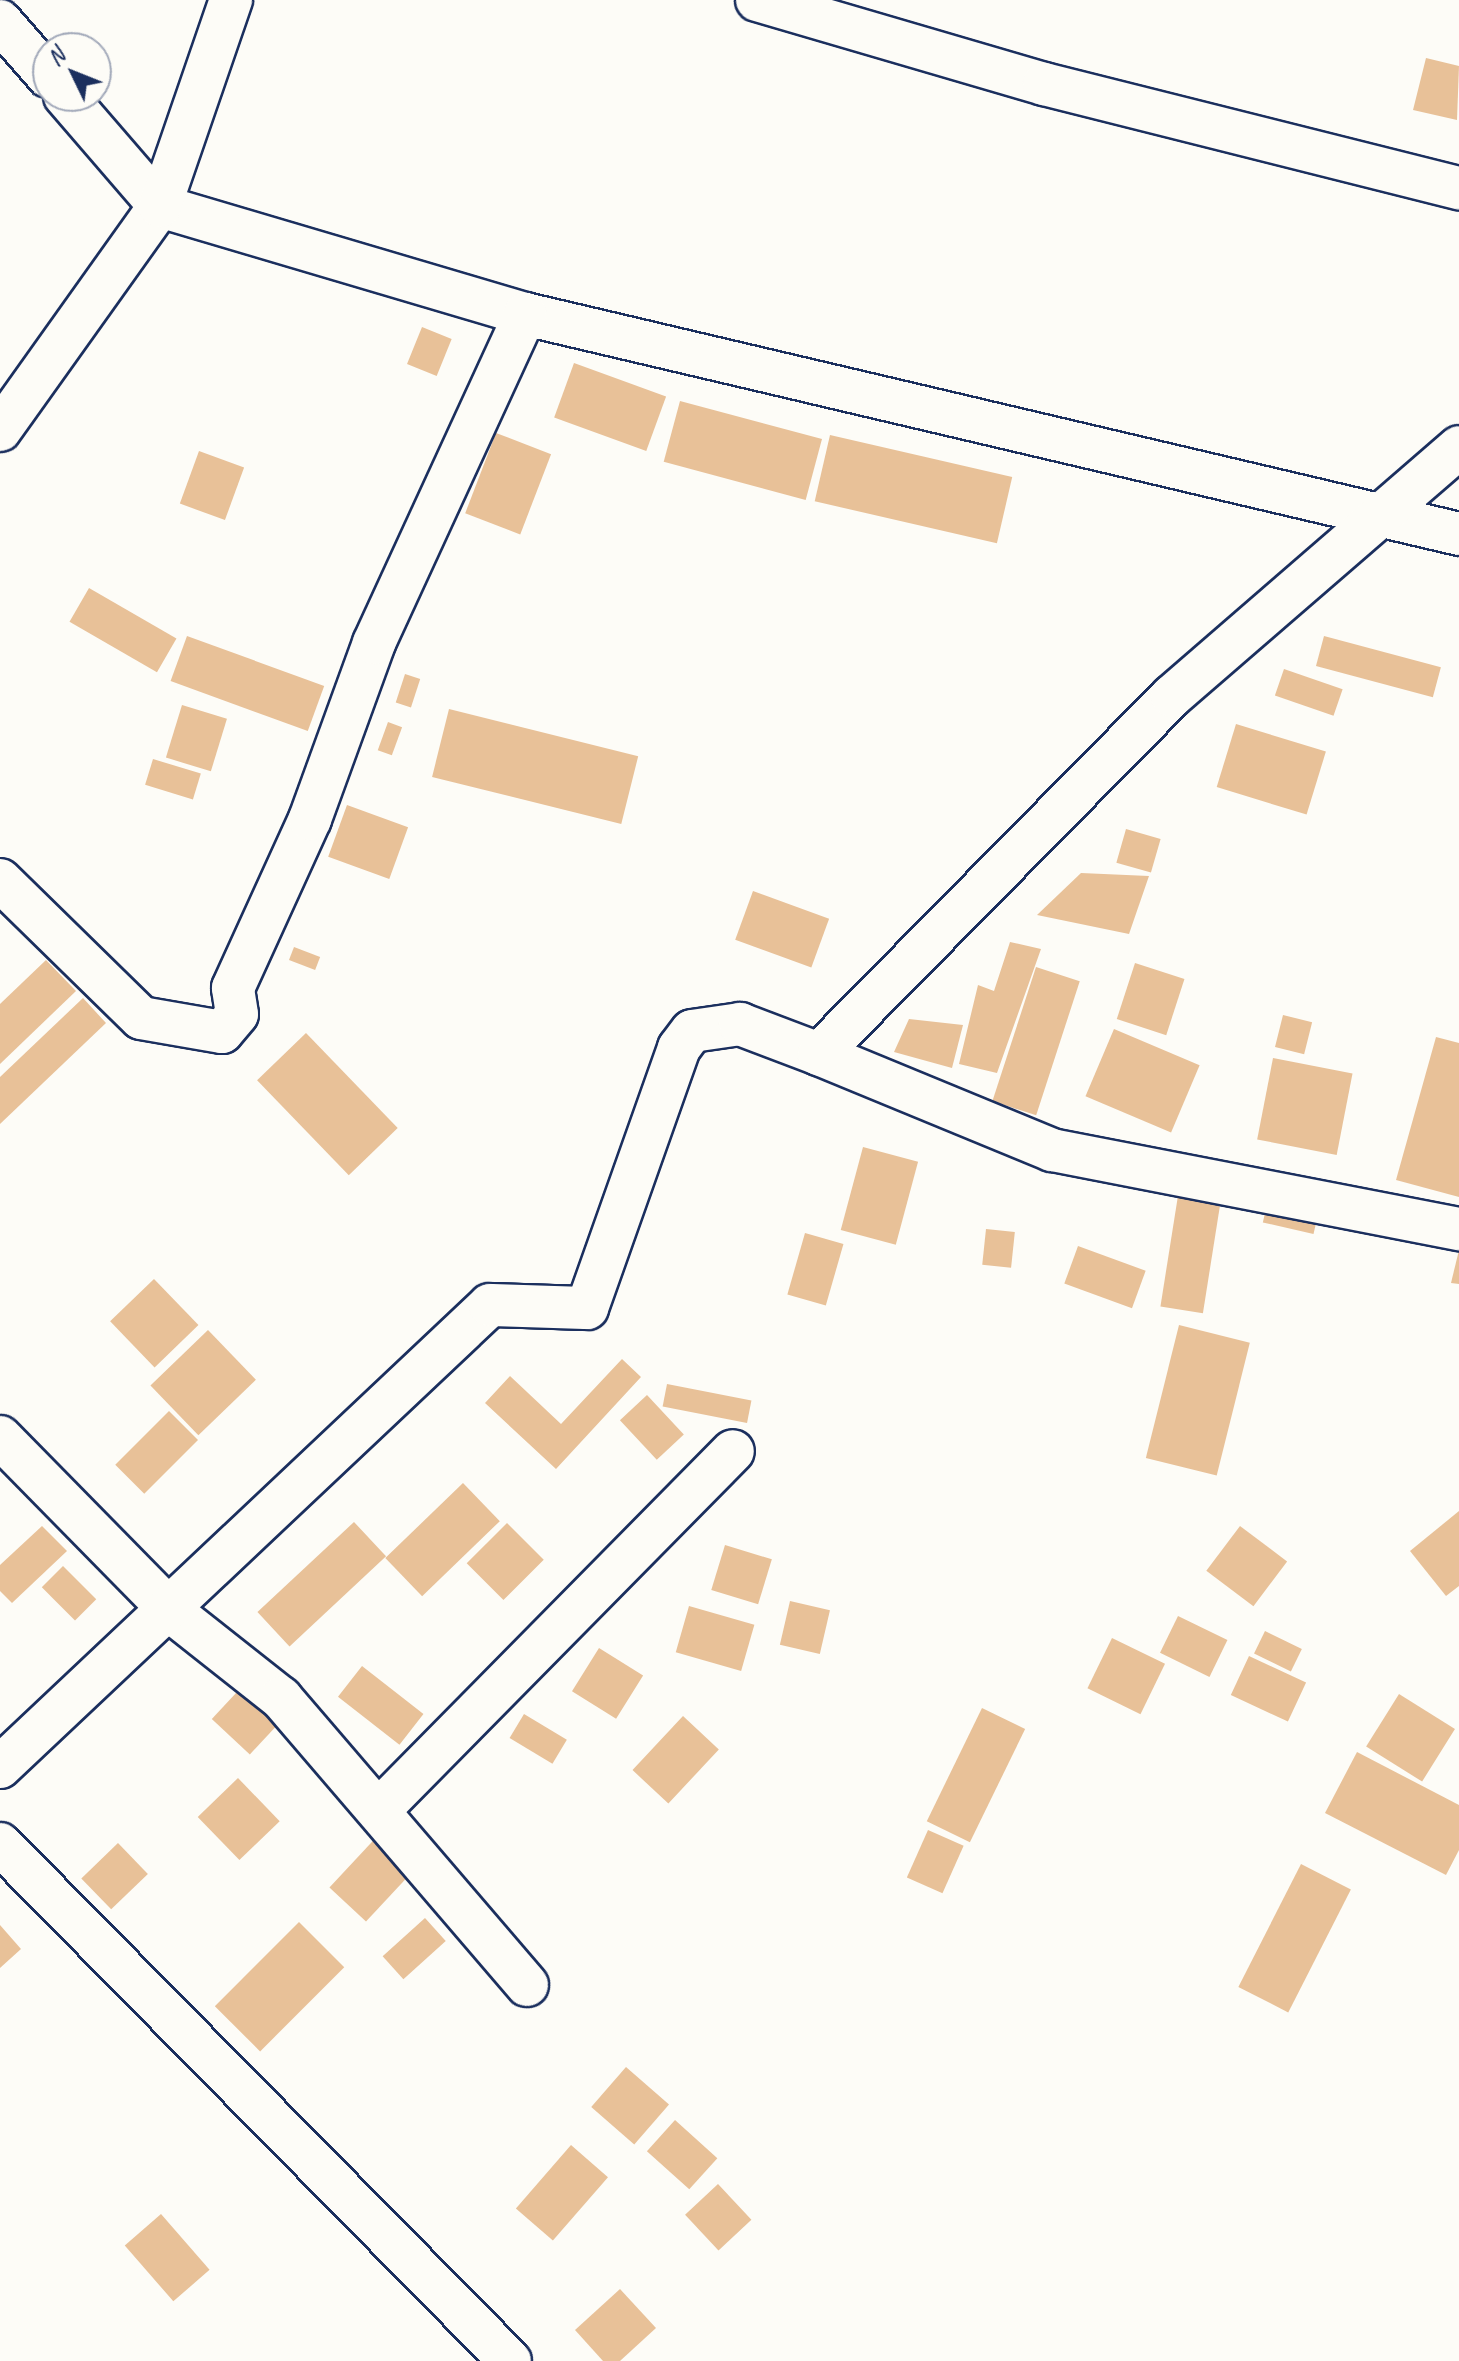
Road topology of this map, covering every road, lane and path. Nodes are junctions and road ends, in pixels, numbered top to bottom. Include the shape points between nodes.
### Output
1 (231, 0) edge
2 (769, 2) edge
3 (0, 21) edge
4 (32, 58) edge
5 (79, 112) edge
6 (1459, 188) edge
7 (160, 206) junction
8 (525, 314) junction
9 (0, 430) edge
10 (1459, 447) edge
11 (1387, 515) junction
12 (1459, 534) edge
13 (0, 880) edge
14 (819, 1054) junction
15 (1459, 1229) edge
16 (0, 1437) edge
17 (733, 1451) dead end
18 (172, 1612) junction
19 (0, 1767) edge
20 (381, 1808) junction
21 (0, 1844) edge
22 (527, 1985) dead end
23 (510, 2361) edge

1 - 7 street
2 - 6 street via 1044,84
3 - 4 street
5 - 7 street
7 - 8 street
7 - 9 street
8 - 11 street
8 - 13 street via 374,643 310,819 233,988 237,1014 222,1032 141,1018
10 - 11 street
11 - 12 street
11 - 14 street via 1172,696
14 - 15 street via 1052,1150
14 - 18 street via 740,1024 692,1031 679,1048 587,1308 490,1305
16 - 18 street
17 - 20 street
18 - 19 street
18 - 20 street via 281,1698
20 - 22 street
21 - 23 street

